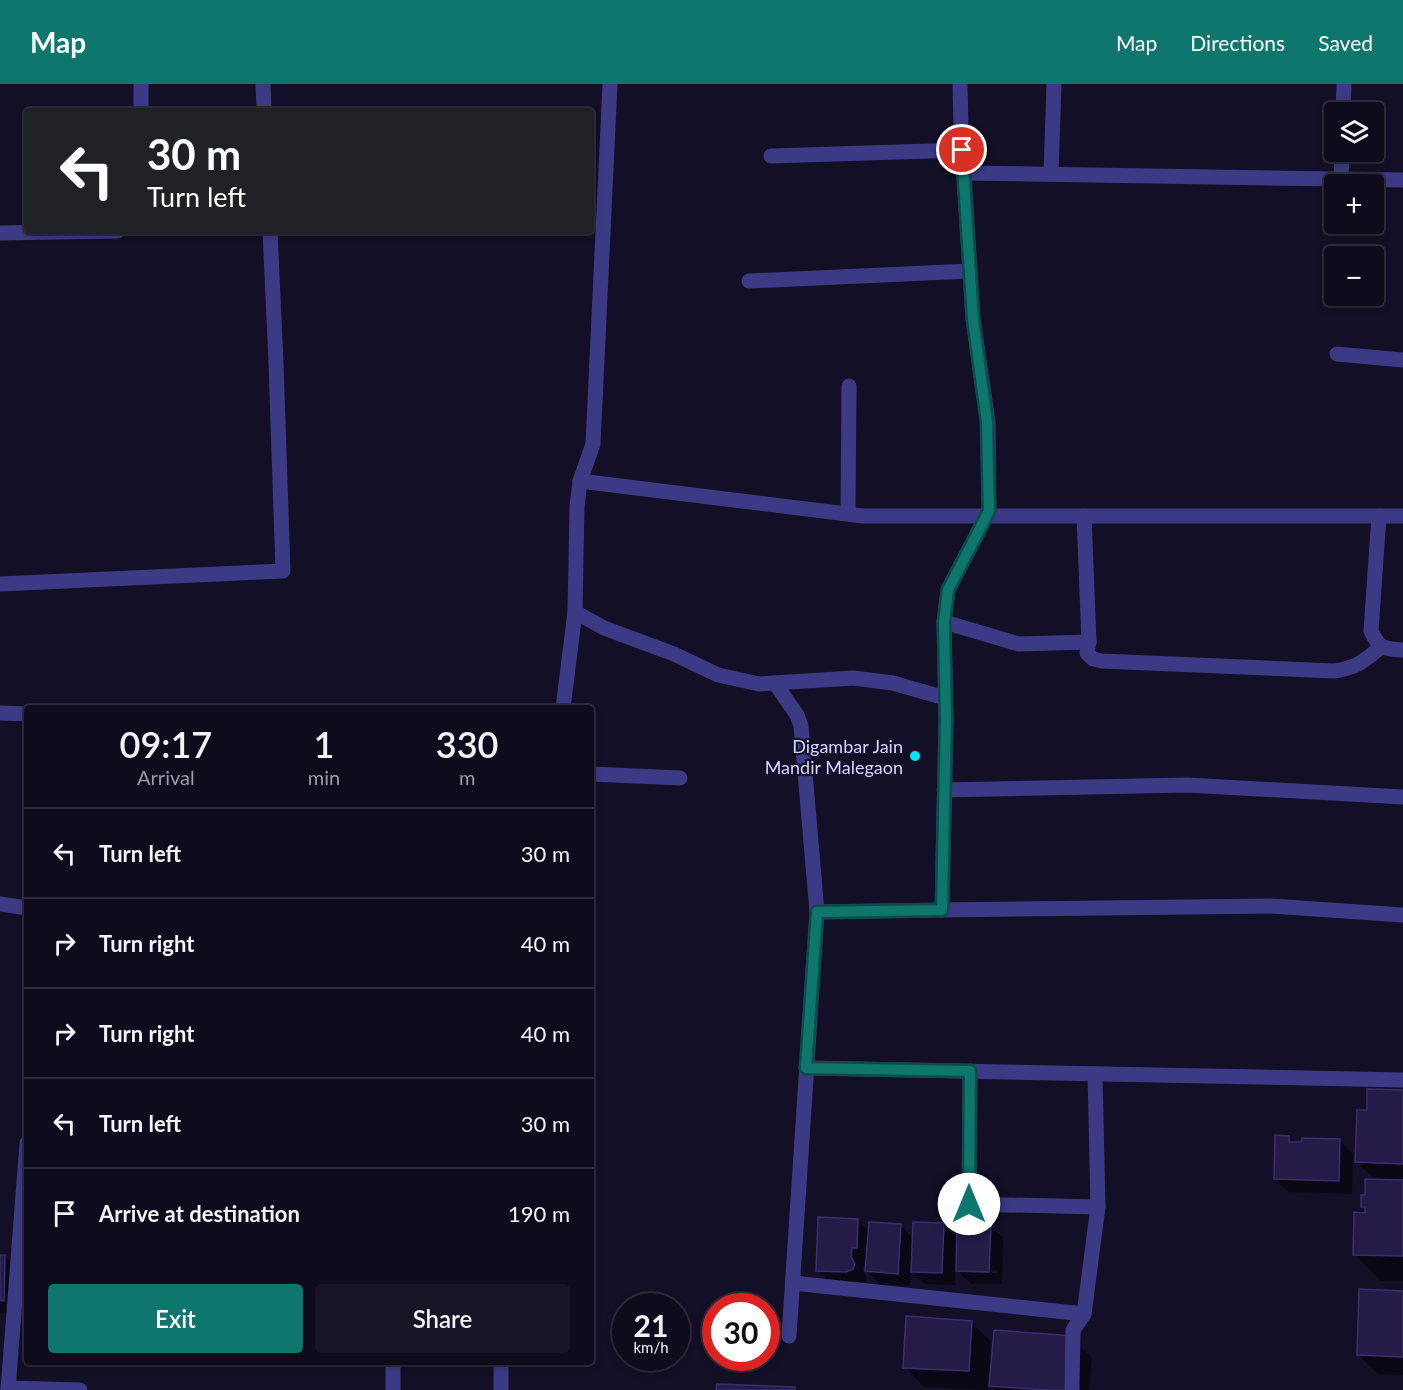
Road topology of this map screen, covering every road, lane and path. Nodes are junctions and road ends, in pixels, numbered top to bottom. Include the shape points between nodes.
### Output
1 (141, 84) edge
2 (263, 84) edge
3 (610, 84) edge
4 (960, 84) edge
5 (1054, 84) edge
6 (1344, 84) edge
7 (1343, 102) edge
8 (141, 108) edge
9 (264, 108) edge
10 (962, 150) junction
11 (771, 156) dead end
12 (964, 173) junction
13 (1051, 174) junction
14 (1324, 179) edge
15 (1384, 180) edge
16 (1403, 180) edge
17 (0, 233) edge
18 (24, 233) edge
19 (270, 234) edge
20 (970, 271) junction
21 (749, 281) dead end
22 (1337, 354) dead end
23 (1403, 360) edge
24 (849, 386) dead end
25 (580, 481) junction
26 (848, 513) junction
27 (987, 516) junction
28 (1084, 516) junction
29 (1379, 516) junction
30 (1403, 516) edge
31 (0, 584) edge
32 (575, 612) junction
33 (944, 622) junction
34 (1089, 642) junction
35 (1382, 647) junction
36 (1403, 650) edge
37 (774, 683) junction
38 (945, 698) junction
39 (563, 705) edge
40 (0, 713) edge
41 (24, 714) edge
42 (594, 774) edge
43 (680, 778) dead end
44 (944, 790) junction
45 (1403, 797) edge
46 (0, 904) edge
47 (24, 908) edge
48 (942, 910) junction
49 (817, 912) junction
50 (1403, 915) edge
51 (806, 1068) junction
52 (970, 1071) junction
53 (1095, 1074) junction
54 (1403, 1080) edge
55 (1098, 1207) junction
56 (24, 1212) edge
57 (23, 1235) edge
58 (793, 1283) junction
59 (1084, 1314) junction
60 (789, 1336) dead end
61 (393, 1365) edge
62 (501, 1365) edge
63 (8, 1389) edge
64 (80, 1390) edge
65 (393, 1390) edge
66 (501, 1390) edge
67 (1072, 1390) edge

1 - 8 street
2 - 9 street
3 - 25 street via 593,444
4 - 10 street
5 - 13 street
6 - 7 street
10 - 11 street
10 - 12 street
12 - 13 street
12 - 20 street
13 - 14 street
15 - 16 street
17 - 18 street
19 - 31 street via 283,571
20 - 21 street
20 - 27 street via 987,422
22 - 23 street
24 - 26 street
25 - 26 street
25 - 32 street
26 - 27 street
27 - 28 street
27 - 33 street via 948,590
28 - 29 street
28 - 34 street
29 - 30 street
29 - 35 street via 1371,632
32 - 37 street via 717,675 759,684
32 - 39 street
33 - 34 street via 1019,644
33 - 38 street
34 - 35 street via 1087,653 1102,661 1334,671 1359,665
35 - 36 street
37 - 38 street via 853,678 893,683
37 - 49 street via 801,726
38 - 44 street
40 - 41 street
42 - 43 street
44 - 45 street via 1187,785
44 - 48 street
46 - 47 street
48 - 49 street
48 - 50 street via 1260,906
49 - 51 street
51 - 52 street
51 - 58 street
52 - 53 street
52 - 55 street via 969,1204
53 - 54 street
53 - 55 street
55 - 59 street
56 - 57 street
57 - 63 street
58 - 59 street
58 - 60 street
59 - 67 street via 1073,1330
61 - 65 street
62 - 66 street
63 - 64 street

